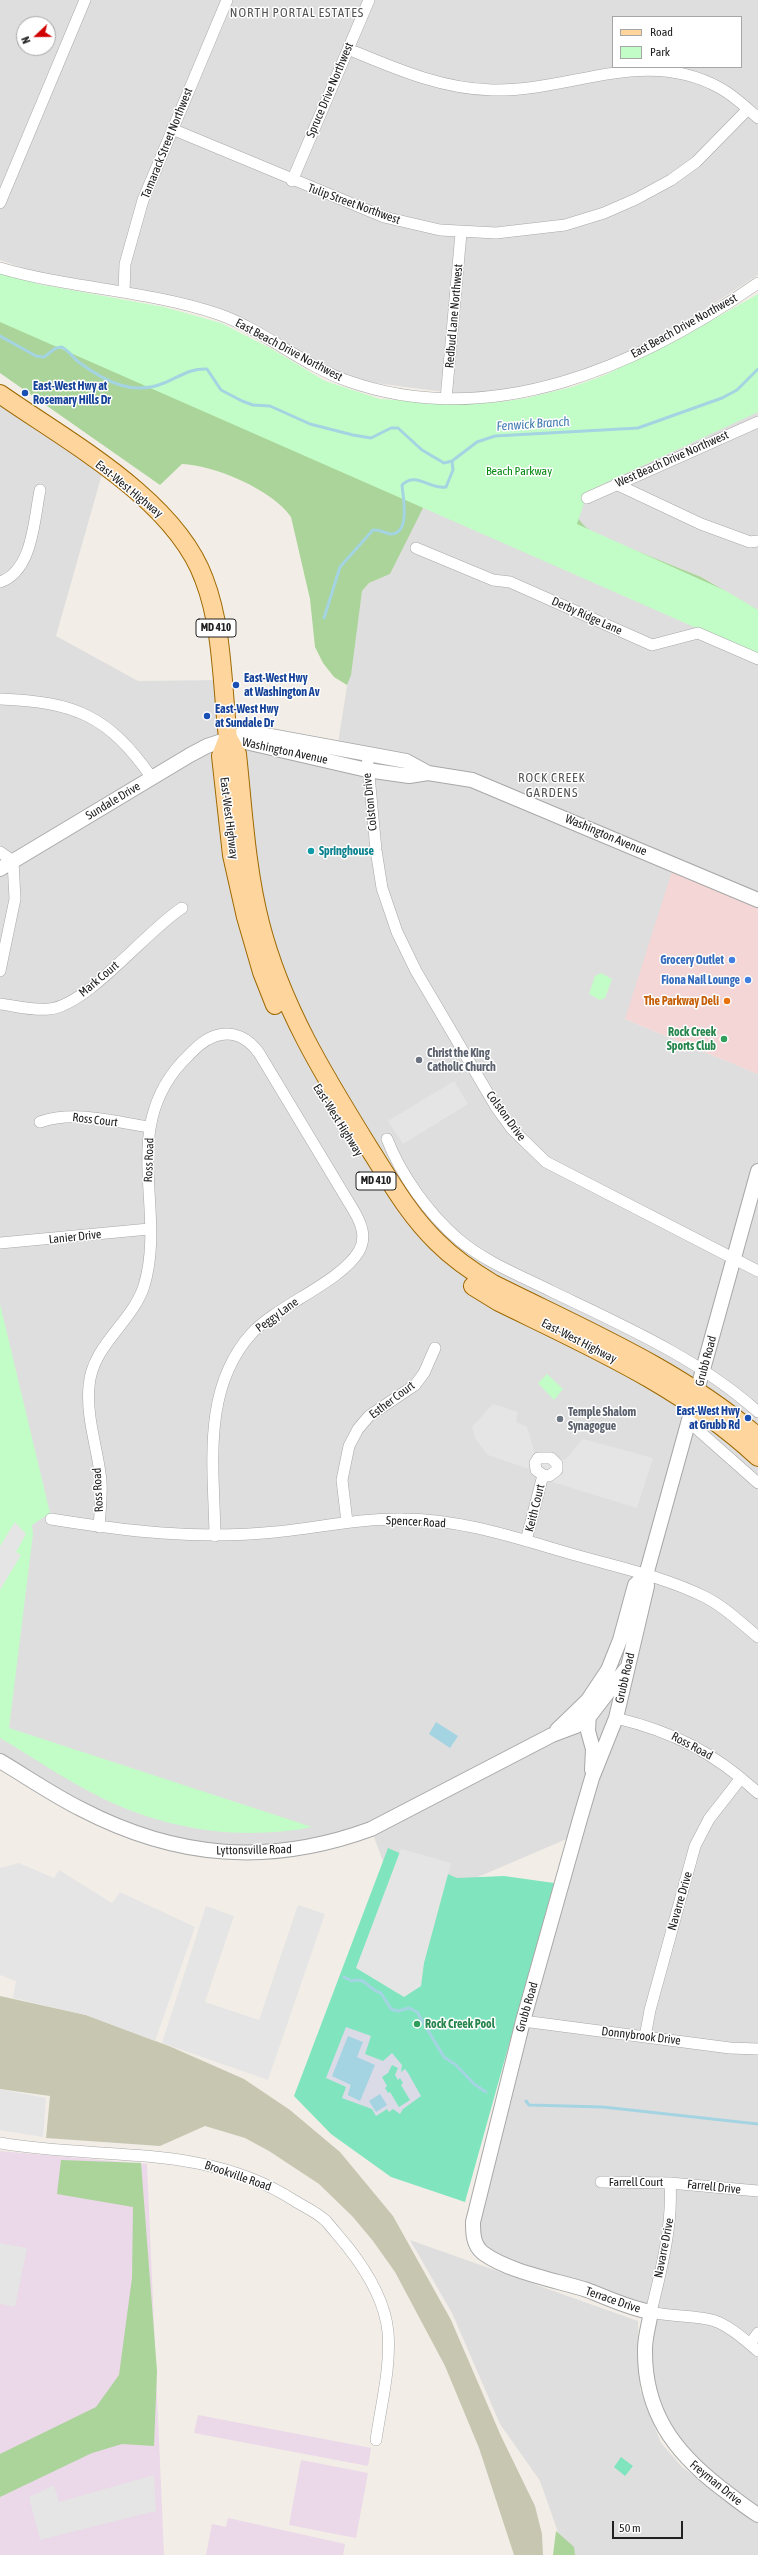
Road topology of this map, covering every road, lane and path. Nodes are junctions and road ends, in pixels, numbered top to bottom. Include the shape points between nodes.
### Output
1 (84, 0) edge
2 (227, 0) edge
3 (369, 0) edge
4 (348, 49) junction
5 (748, 109) junction
6 (758, 118) edge
7 (172, 129) junction
8 (292, 181) junction
9 (0, 203) edge
10 (461, 232) junction
11 (0, 268) edge
12 (758, 283) edge
13 (124, 292) junction
14 (0, 394) edge
15 (446, 399) junction
16 (758, 422) edge
17 (616, 484) junction
18 (40, 490) dead end
19 (587, 498) dead end
20 (758, 541) edge
21 (416, 548) dead end
22 (0, 582) edge
23 (758, 659) edge
24 (0, 699) edge
25 (228, 738) junction
26 (366, 754) junction
27 (367, 770) junction
28 (428, 773) junction
29 (152, 778) junction
30 (0, 852) edge
31 (13, 861) junction
32 (0, 869) edge
33 (758, 900) edge
34 (182, 908) dead end
35 (0, 971) edge
36 (0, 1004) edge
37 (40, 1122) dead end
38 (150, 1127) junction
39 (387, 1139) dead end
40 (758, 1171) edge
41 (404, 1187) junction
42 (354, 1211) joint
43 (149, 1229) junction
44 (0, 1243) edge
45 (735, 1258) junction
46 (758, 1271) edge
47 (434, 1348) dead end
48 (703, 1371) junction
49 (693, 1406) junction
50 (758, 1412) edge
51 (758, 1437) edge
52 (758, 1457) edge
53 (543, 1475) dead end
54 (758, 1483) edge
55 (51, 1519) dead end
56 (347, 1522) junction
57 (99, 1527) junction
58 (216, 1536) junction
59 (526, 1541) junction
60 (646, 1575) junction
61 (758, 1636) edge
62 (628, 1666) junction
63 (588, 1700) junction
64 (589, 1717) junction
65 (616, 1718) junction
66 (552, 1735) junction
67 (0, 1762) edge
68 (592, 1778) junction
69 (741, 1778) junction
70 (758, 1793) edge
71 (523, 2021) junction
72 (645, 2036) junction
73 (758, 2049) edge
74 (0, 2143) edge
75 (601, 2182) dead end
76 (670, 2182) junction
77 (758, 2191) edge
78 (473, 2238) joint
79 (651, 2312) junction
80 (758, 2333) edge
81 (754, 2347) edge
82 (376, 2440) dead end
83 (758, 2515) edge

1 - 9 street
2 - 7 street, Tamarack Street Northwest
3 - 4 street, Spruce Drive Northwest
4 - 5 street via 421,77 478,90 537,88 629,70 660,69 710,83
4 - 8 street, Spruce Drive Northwest
5 - 6 street
5 - 10 street, Tulip Street Northwest via 688,169 619,207 580,220 538,229 496,234
7 - 8 street, Tulip Street Northwest
7 - 13 street, Tamarack Street Northwest via 138,216 125,264
8 - 10 street, Tulip Street Northwest via 384,217 426,228
10 - 15 street, Redbud Lane Northwest
11 - 13 street, East Beach Drive Northwest
12 - 15 street, East Beach Drive Northwest via 670,337 571,381 508,395
13 - 15 street, East Beach Drive Northwest via 180,302 221,315 308,363 366,388
14 - 25 main road, East-West Highway / MD 410 via 116,475 161,512 190,548 204,579 215,622
16 - 17 street, West Beach Drive Northwest
17 - 19 street, West Beach Drive Northwest
17 - 20 street via 701,524 750,542
18 - 22 street via 29,547 18,569
21 - 23 street, Derby Ridge Lane via 493,580 510,582 652,645 698,634
24 - 29 street via 50,703 83,713 111,729 132,749
25 - 26 street, Washington Avenue via 256,732
25 - 27 street, Washington Avenue
25 - 29 street, Sundale Drive via 207,746
25 - 41 main road, East-West Highway / MD 410 via 237,754 252,881 260,923 273,964 297,1025 313,1056
25 - 49 main road, East-West Highway / MD 410 via 221,756 232,855 262,972 306,1068 409,1231 436,1258 471,1285 499,1302 664,1386
26 - 27 street, Colston Drive
26 - 28 street, Washington Avenue via 406,761
27 - 28 street, Washington Avenue via 409,776
27 - 45 street, Colston Drive via 382,888 397,932 416,971 496,1107 512,1129 546,1162
28 - 33 street, Washington Avenue via 472,780 512,795
29 - 31 street, Sundale Drive
30 - 31 street
31 - 32 street, Sundale Drive
31 - 35 street via 15,899
34 - 36 street, Mark Court via 74,1000 50,1010
37 - 38 street, Ross Court via 54,1117 72,1116
38 - 42 street, Ross Road via 157,1100 175,1070 188,1056 209,1038 229,1033 236,1035 254,1046 259,1053
38 - 43 street, Ross Road via 147,1164
39 - 41 street, East-West Highway
40 - 45 street, Grubb Road
41 - 48 street, East-West Highway via 458,1239 494,1263 652,1340
41 - 49 main road, East-West Highway / MD 410 via 417,1221 436,1242 471,1271 634,1353
42 - 58 street, Peggy Lane via 362,1226 360,1250 347,1266 253,1332 230,1365 217,1397 214,1436
43 - 44 street, Lanier Drive
43 - 57 street, Ross Road via 149,1256 144,1287 131,1310 100,1351 89,1384 88,1412 101,1482
45 - 46 street, Colston Drive
45 - 48 street, Grubb Road
47 - 56 street, Esther Court via 424,1373 415,1385 369,1416 352,1441 344,1463 342,1480
48 - 49 street, Grubb Road
48 - 50 street, East-West Highway
49 - 51 main road, East-West Highway / MD 410
49 - 52 main road, East-West Highway / MD 410
49 - 54 street, East-West Highway
49 - 60 street, Grubb Road
53 - 59 street, Keith Court
55 - 57 street, Spencer Road
56 - 58 street, Spencer Road via 274,1532
56 - 59 street, Spencer Road via 401,1518 431,1520
57 - 58 street, Spencer Road
59 - 60 street, Spencer Road
60 - 61 street, Spencer Road via 707,1598 724,1608
60 - 62 street, Grubb Road via 647,1586
60 - 63 street, Grubb Road via 635,1585 620,1640 608,1670
62 - 64 street, Lyttonsville Road
62 - 65 street, Grubb Road
63 - 64 street, Grubb Road
63 - 66 street, Lyttonsville Road
64 - 66 street, Lyttonsville Road via 576,1726
64 - 68 street, Grubb Road via 588,1731 593,1749
65 - 68 street, Grubb Road
65 - 69 street, Ross Road via 686,1740 713,1756
66 - 67 street, Lyttonsville Road via 372,1829 344,1839 289,1851 233,1853 163,1843 133,1833 81,1809
68 - 71 street, Grubb Road
69 - 70 street, Ross Road
69 - 72 street, Navarre Drive via 709,1819 696,1846
71 - 72 street, Donnybrook Drive
71 - 78 street, Grubb Road via 473,2222
72 - 73 street, Donnybrook Drive
74 - 82 street, Brookville Road via 54,2151 140,2154 197,2162 272,2186 325,2220 358,2260 381,2301 388,2332 388,2363
75 - 76 street, Farrell Court
76 - 77 street, Farrell Drive
76 - 79 street, Navarre Drive via 672,2200 669,2227
78 - 79 street, Terrace Drive via 481,2252 500,2262 632,2308
79 - 81 street, Terrace Drive via 666,2316 713,2320
79 - 83 street, Freyman Drive via 645,2348 648,2388 661,2423 696,2469
80 - 81 street

